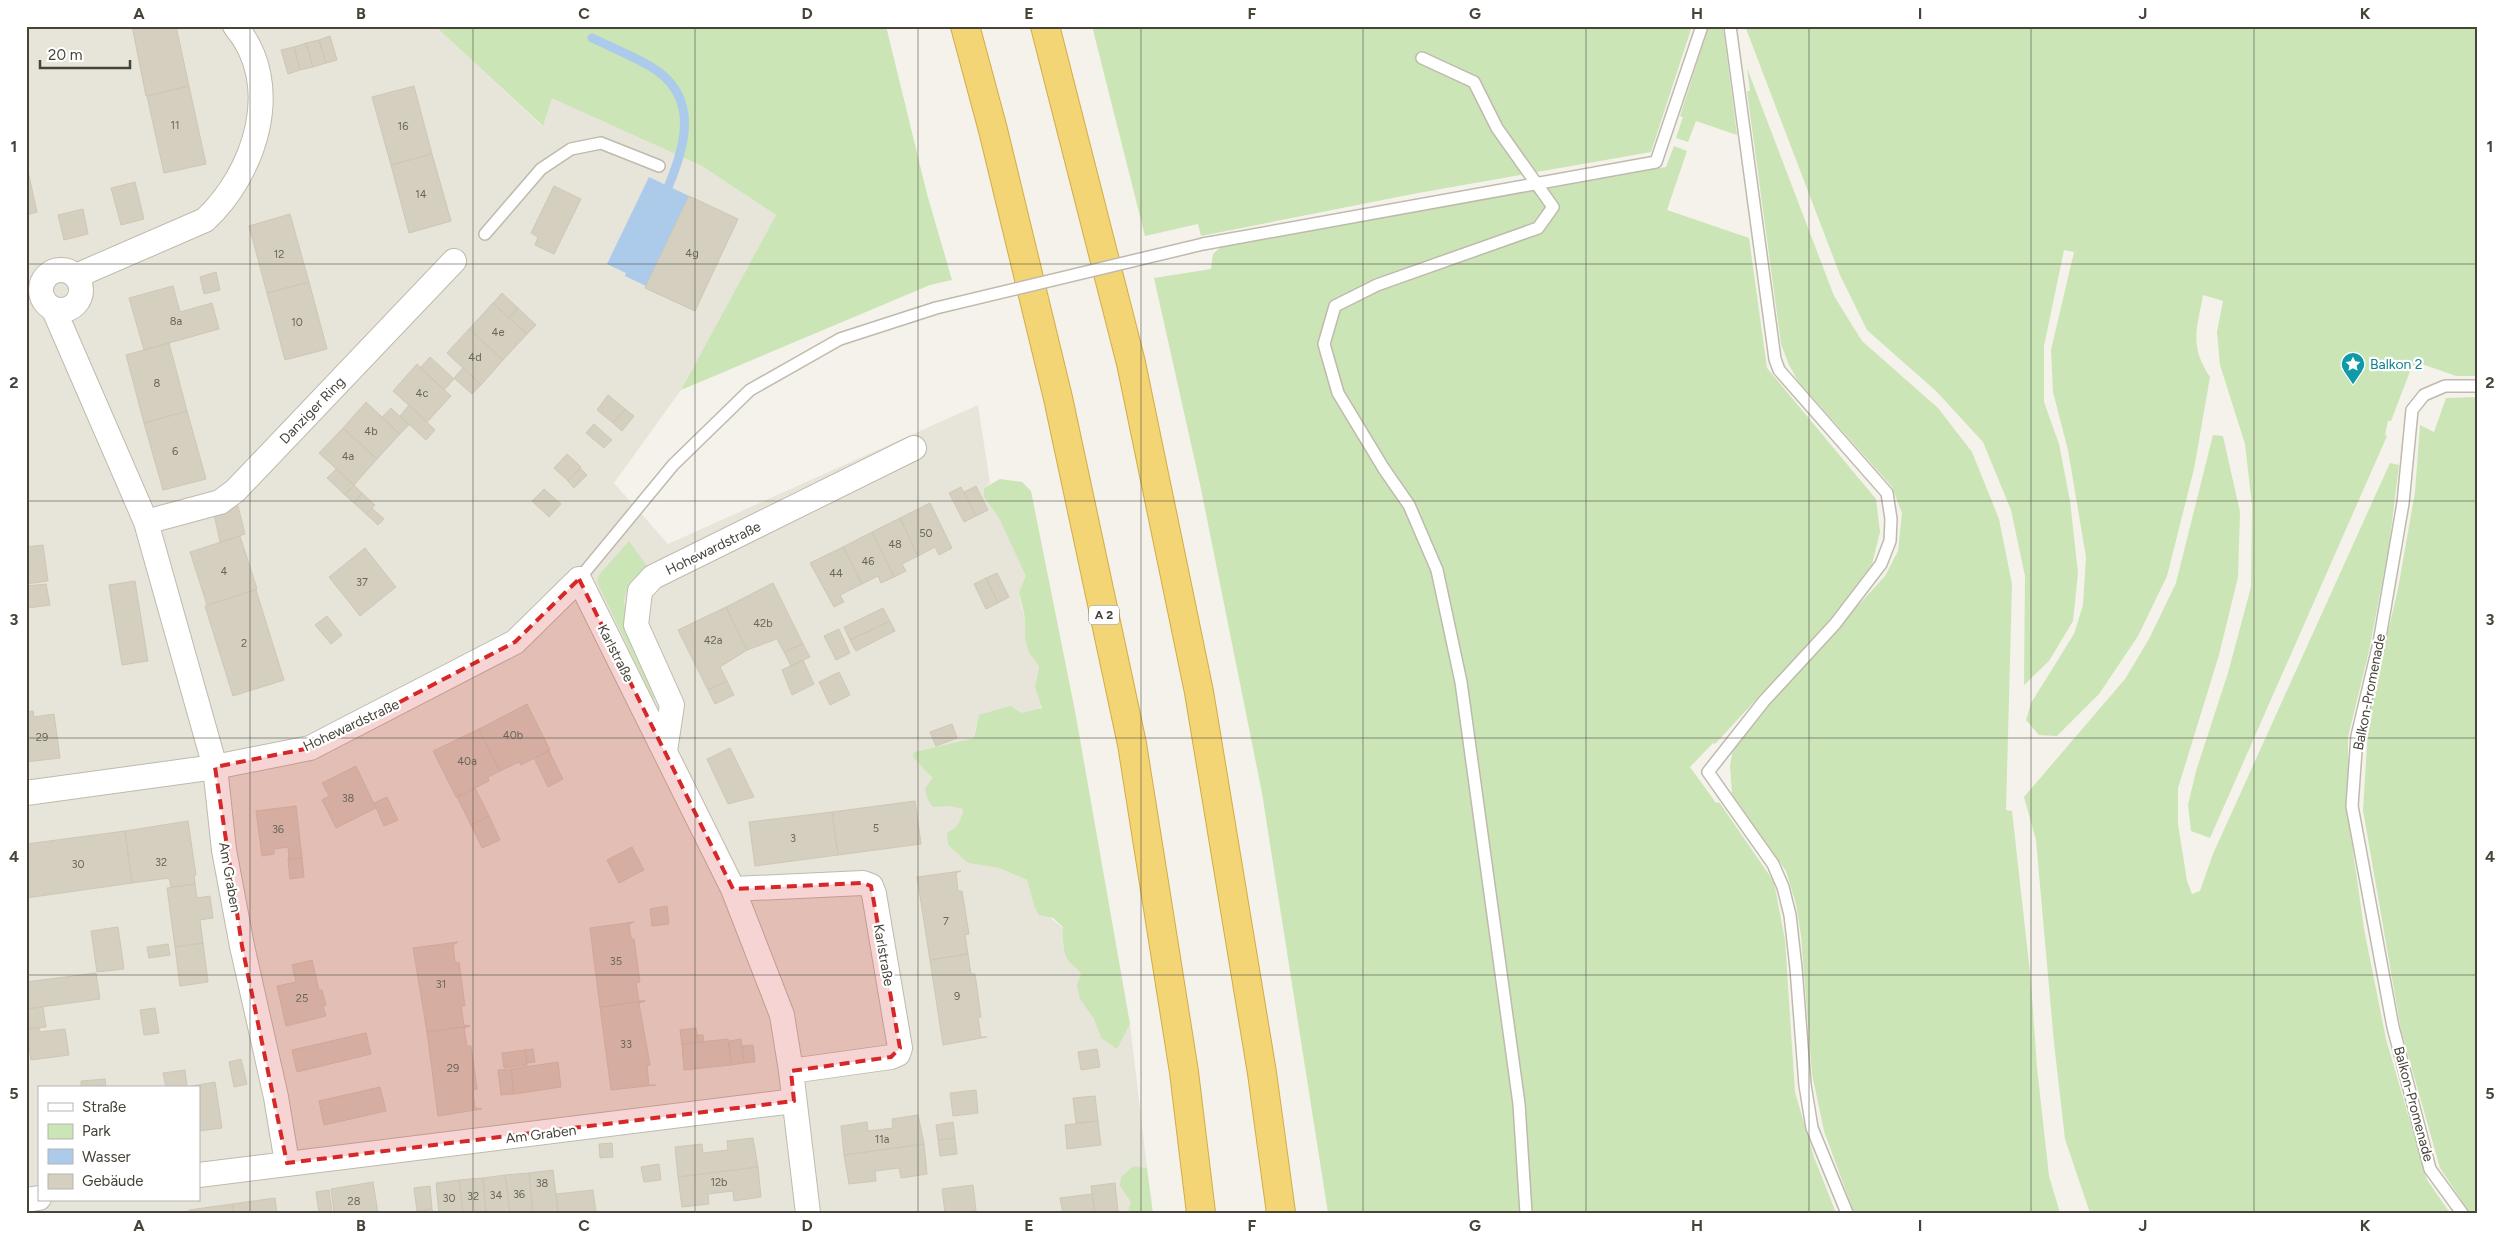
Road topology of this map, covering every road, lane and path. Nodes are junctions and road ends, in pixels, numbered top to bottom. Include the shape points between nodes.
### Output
1 (236, 26) edge
2 (965, 26) edge
3 (1045, 26) edge
4 (1702, 26) edge
5 (1730, 26) edge
6 (1422, 58) dead end
7 (660, 166) dead end
8 (1536, 184) junction
9 (485, 234) dead end
10 (454, 261) dead end
11 (76, 276) junction
12 (34, 281) edge
13 (54, 310) junction
14 (2478, 386) edge
15 (914, 448) dead end
16 (146, 522) junction
17 (579, 579) junction
18 (665, 751) junction
19 (215, 767) junction
20 (26, 793) edge
21 (733, 889) junction
22 (792, 1071) junction
23 (794, 1101) junction
24 (287, 1163) junction
25 (200, 1175) edge
26 (808, 1213) edge
27 (1201, 1213) edge
28 (1280, 1213) edge
29 (1526, 1213) edge
30 (1847, 1213) edge
31 (2462, 1213) edge

1 - 11 street via 257,68 262,95 247,163 236,184 218,209 205,220
2 - 27 highway, A 2 via 1058,398 1132,744 1184,1072
3 - 28 highway via 1132,363 1199,692 1262,1074
4 - 8 lane via 1656,162
5 - 30 lane via 1775,359 1779,370 1887,493 1891,519 1890,541 1881,564 1836,624 1764,702 1708,772 1773,864 1783,887 1790,915 1805,1085 1812,1128
6 - 8 lane via 1474,82 1497,128
7 - 9 lane via 601,143 571,149 541,169
8 - 17 lane, bridge via 1203,244 936,308 840,339 750,390 673,465
8 - 29 lane via 1553,207 1538,228 1378,285 1335,306 1324,344 1338,393 1409,505 1437,570 1465,711 1519,1104
10 - 16 street, Danziger Ring via 235,491 220,502
11 - 12 street via 58,270
11 - 13 street via 81,289 78,302 67,310
12 - 13 street via 43,301
13 - 16 street
14 - 31 lane, Balkon-Promenade via 2445,386 2424,395 2412,410 2403,503 2379,643 2357,736 2352,806 2393,1027 2430,1169
15 - 18 street, Hohewardstraße via 653,577 640,591 636,624 672,705
16 - 19 street
17 - 18 street, Karlstraße
17 - 19 street, Hohewardstraße via 515,642 369,718 310,748
18 - 21 street, Karlstraße
19 - 20 street, Hohewardstraße
19 - 24 street, Am Graben via 242,946 276,1097
21 - 22 street, Karlstraße via 782,1015
21 - 22 street, Karlstraße via 863,883 870,886 874,894 900,1048 898,1054
22 - 23 street, Karlstraße
23 - 24 street, Am Graben
23 - 26 street, Karlstraße
24 - 25 street, Am Graben

